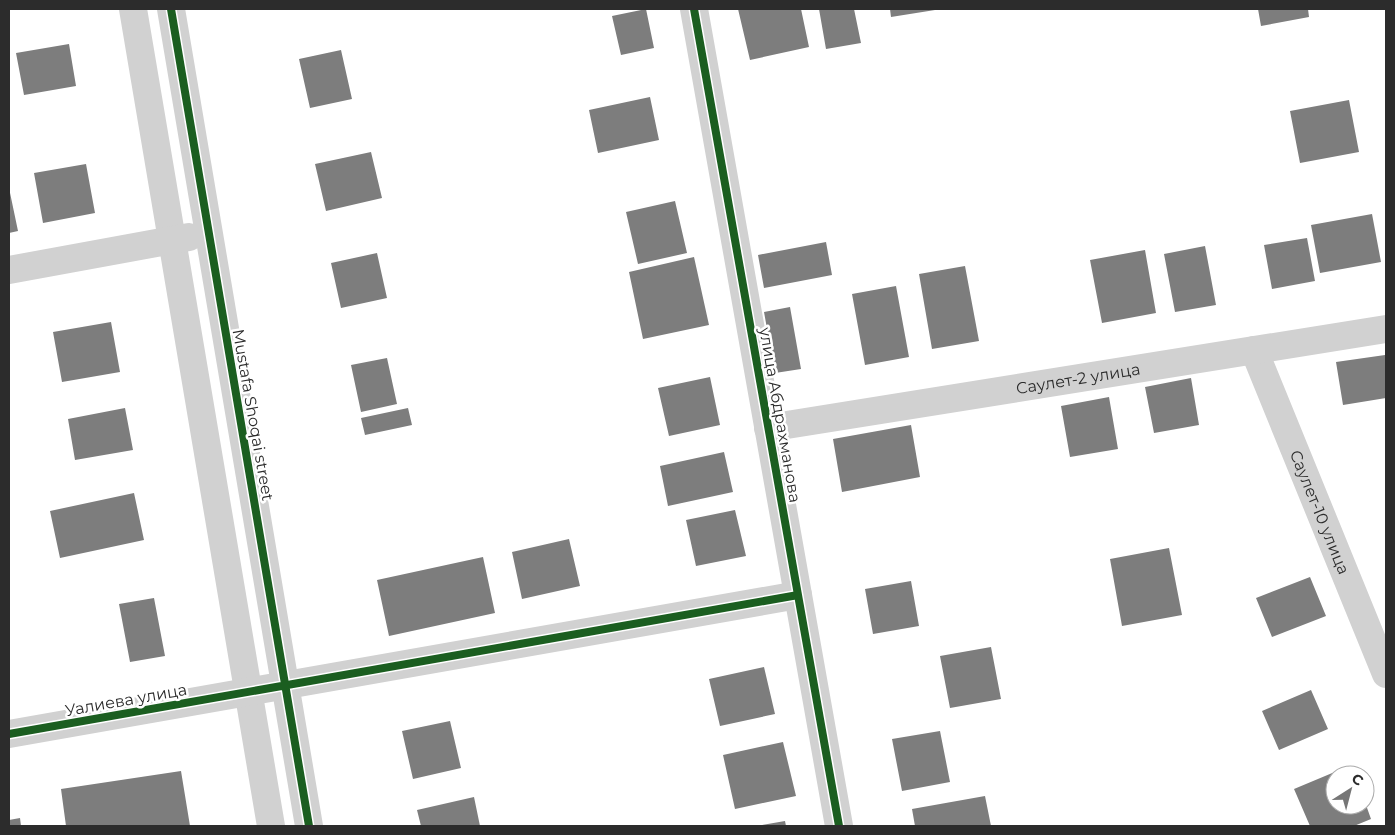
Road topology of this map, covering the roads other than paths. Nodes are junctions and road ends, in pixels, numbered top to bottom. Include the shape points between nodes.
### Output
1 (133, 9) edge
2 (171, 9) edge
3 (694, 9) edge
4 (208, 234) junction
5 (172, 240) junction
6 (9, 270) edge
7 (1386, 328) edge
8 (1254, 350) junction
9 (768, 428) junction
10 (798, 595) junction
11 (1386, 674) edge
12 (285, 685) junction
13 (248, 692) junction
14 (9, 734) edge
15 (271, 826) edge
16 (309, 826) edge
17 (839, 826) edge

1 - 5 street
2 - 4 street, Mustafa Shoqai street
3 - 9 street, улица Абдрахманова
4 - 5 street
4 - 12 street, Mustafa Shoqai street
5 - 6 street
5 - 13 street
7 - 8 street, Саулет-2 улица
8 - 9 street, Саулет-2 улица
8 - 11 street, Саулет-10 улица
9 - 10 street, улица Абдрахманова
10 - 12 street, Уалиева улица
10 - 17 street, улица Абдрахманова
12 - 13 street, Уалиева улица
12 - 16 street, Mustafa Shoqai street
13 - 14 street, Уалиева улица
13 - 15 street

